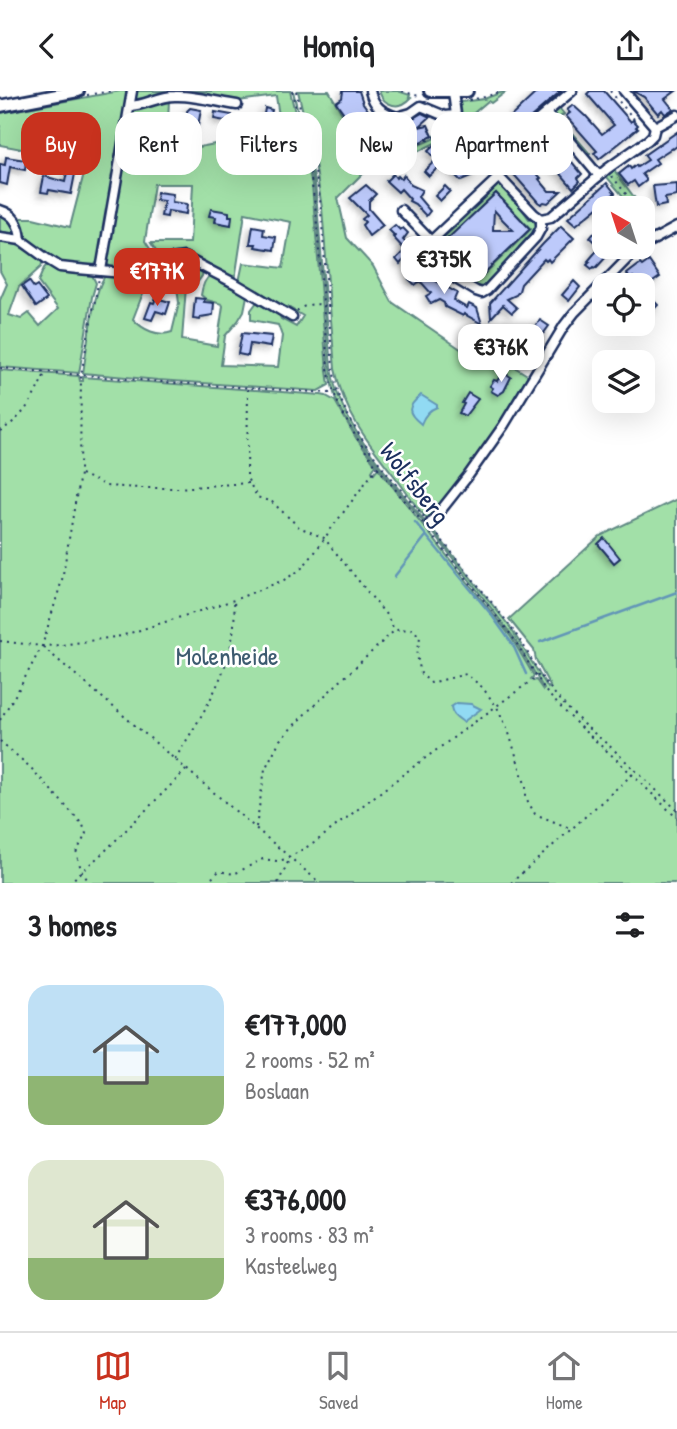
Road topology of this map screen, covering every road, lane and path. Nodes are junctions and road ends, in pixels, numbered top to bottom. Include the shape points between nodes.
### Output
1 (79, 91) edge
2 (132, 91) edge
3 (294, 91) edge
4 (370, 91) edge
5 (402, 91) edge
6 (430, 91) edge
7 (467, 91) edge
8 (502, 91) edge
9 (572, 91) edge
10 (610, 91) edge
11 (624, 91) edge
12 (411, 94) dead end
13 (454, 96) edge
14 (237, 105) dead end
15 (0, 106) edge
16 (130, 106) junction
17 (432, 112) edge
18 (547, 112) edge
19 (642, 112) junction
20 (677, 115) edge
21 (655, 127) junction
22 (573, 145) edge
23 (607, 169) junction
24 (491, 175) edge
25 (492, 175) edge
26 (599, 176) junction
27 (496, 180) junction
28 (628, 196) edge
29 (0, 210) edge
30 (401, 210) dead end
31 (541, 219) junction
32 (677, 227) edge
33 (0, 237) edge
34 (655, 239) edge
35 (21, 240) junction
36 (431, 241) junction
37 (627, 259) edge
38 (101, 270) junction
39 (323, 304) junction
40 (328, 307) junction
41 (292, 317) joint
42 (0, 368) edge
43 (46, 371) junction
44 (81, 375) junction
45 (248, 387) junction
46 (338, 391) junction
47 (332, 392) junction
48 (0, 431) edge
49 (379, 464) junction
50 (80, 474) junction
51 (250, 483) junction
52 (430, 524) junction
53 (324, 538) junction
54 (234, 600) junction
55 (395, 630) junction
56 (0, 641) edge
57 (42, 646) junction
58 (540, 675) junction
59 (536, 677) junction
60 (497, 707) junction
61 (0, 720) edge
62 (0, 741) edge
63 (175, 759) junction
64 (187, 769) junction
65 (636, 771) junction
66 (632, 774) junction
67 (677, 810) edge
68 (677, 818) edge
69 (256, 827) junction
70 (572, 829) junction
71 (291, 857) junction
72 (82, 872) junction
73 (69, 883) edge
74 (90, 883) edge
75 (207, 883) edge
76 (278, 883) edge
77 (320, 883) edge
78 (511, 883) edge

1 - 15 street
2 - 16 street
3 - 39 path, Wolfsberg via 316,212
3 - 40 path, Wolfsberg via 320,199
4 - 17 street via 375,105 397,117 421,106
5 - 12 path
6 - 13 street
7 - 13 street
8 - 13 path via 472,100
9 - 18 street
10 - 19 path via 634,118
11 - 19 street
14 - 16 street via 175,96
16 - 38 street
19 - 21 street
20 - 21 street
21 - 23 street via 648,140
22 - 26 street
23 - 26 street
23 - 28 path
24 - 27 path
25 - 27 street
26 - 31 street via 551,217
27 - 31 street
27 - 36 street
29 - 35 street via 9,213 20,229
30 - 36 street
31 - 36 street via 536,237 482,293 446,273
32 - 34 street
33 - 35 street
35 - 38 street via 61,267
37 - 52 street via 564,326 504,425
38 - 41 street via 146,272 184,257
38 - 44 path
39 - 40 path
39 - 41 path via 299,308
39 - 47 path, Wolfsberg
40 - 46 path, Wolfsberg
42 - 43 path
43 - 44 path
43 - 48 path via 29,407
44 - 45 path
44 - 50 path
45 - 47 path
45 - 51 path
46 - 47 path
46 - 49 path, Wolfsberg
47 - 49 path, Wolfsberg via 357,437
49 - 52 path, Wolfsberg
49 - 53 path
49 - 59 path, Wolfsberg via 512,636
50 - 51 path via 106,486 139,488
50 - 57 path via 62,580
51 - 53 path via 257,498 272,502 299,527
52 - 58 path, Wolfsberg via 505,619
53 - 54 path via 300,570
53 - 55 path
54 - 57 path via 121,636
54 - 63 path via 228,661 204,713
55 - 60 path via 413,629 420,637 416,656 421,674 431,683 466,674
55 - 69 path via 280,740 265,769
56 - 57 path
57 - 61 path
57 - 63 path
58 - 59 path
58 - 65 path, Wolfsberg via 583,724
59 - 60 path
59 - 66 path, Wolfsberg via 547,694
60 - 70 path via 535,814
60 - 71 path
62 - 72 path via 83,825 86,834 76,853
63 - 64 path
64 - 69 path
64 - 72 path
65 - 66 path
65 - 67 path, Wolfsberg
66 - 68 path, Wolfsberg
66 - 70 path
69 - 71 path
70 - 78 path
71 - 75 path via 263,859 234,874 219,871
71 - 76 path
71 - 77 path
72 - 73 path
72 - 74 path

